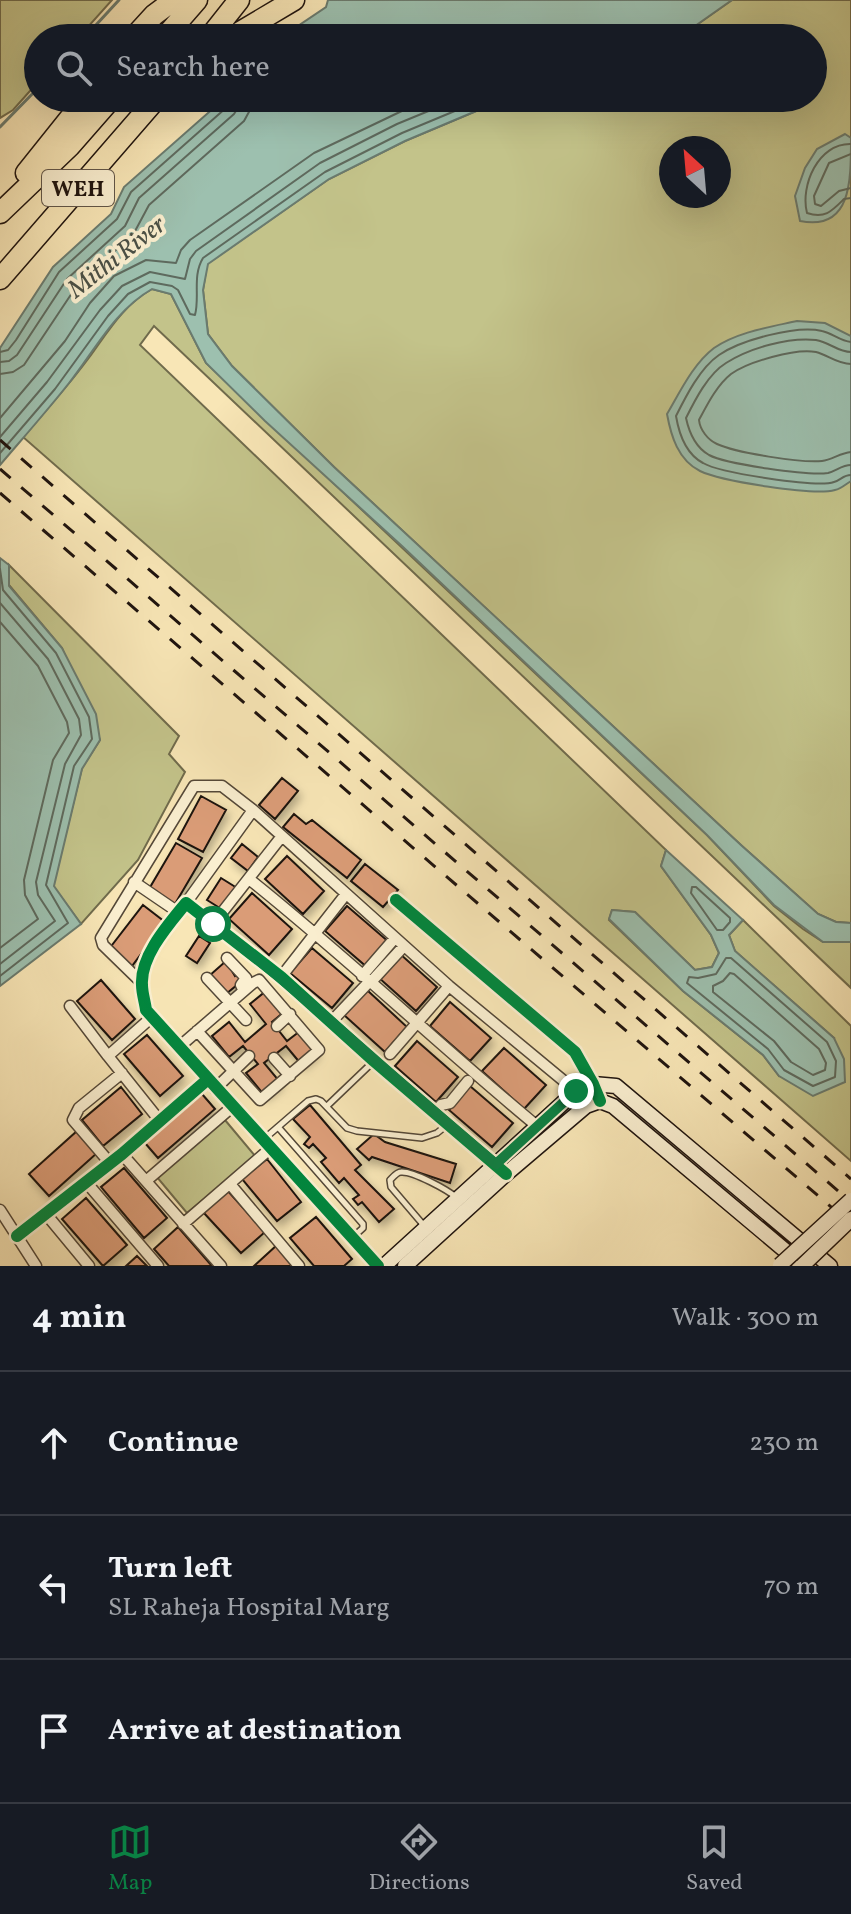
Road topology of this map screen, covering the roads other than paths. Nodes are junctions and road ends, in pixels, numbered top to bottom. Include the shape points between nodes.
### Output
1 (174, 0) edge
2 (197, 0) edge
3 (280, 0) edge
4 (294, 0) edge
5 (237, 16) edge
6 (146, 24) edge
7 (176, 24) edge
8 (75, 112) edge
9 (100, 112) edge
10 (145, 112) edge
11 (0, 210) edge
12 (0, 279) edge
13 (253, 810) junction
14 (282, 836) junction
15 (249, 879) junction
16 (134, 882) junction
17 (346, 894) junction
18 (396, 900) dead end
19 (186, 903) junction
20 (178, 912) junction
21 (213, 924) junction
22 (316, 932) junction
23 (400, 942) junction
24 (227, 958) dead end
25 (260, 961) junction
26 (244, 976) junction
27 (281, 977) junction
28 (207, 978) dead end
29 (367, 980) junction
30 (142, 983) junction
31 (449, 986) junction
32 (245, 990) junction
33 (230, 1003) junction
34 (70, 1006) dead end
35 (290, 1014) junction
36 (152, 1017) junction
37 (246, 1020) dead end
38 (330, 1023) junction
39 (417, 1025) junction
40 (277, 1026) dead end
41 (197, 1031) junction
42 (179, 1047) junction
43 (390, 1054) dead end
44 (108, 1056) junction
45 (249, 1056) dead end
46 (274, 1058) dead end
47 (374, 1061) junction
48 (233, 1072) junction
49 (122, 1073) junction
50 (290, 1076) junction
51 (468, 1081) dead end
52 (211, 1084) junction
53 (593, 1084) junction
54 (576, 1091) junction
55 (600, 1101) junction
56 (327, 1106) junction
57 (232, 1107) junction
58 (434, 1113) junction
59 (160, 1121) junction
60 (448, 1124) junction
61 (537, 1126) junction
62 (278, 1127) junction
63 (268, 1144) junction
64 (122, 1154) junction
65 (110, 1163) junction
66 (501, 1169) junction
67 (146, 1181) junction
68 (86, 1182) junction
69 (230, 1184) junction
70 (458, 1199) junction
71 (851, 1200) edge
72 (0, 1210) edge
73 (46, 1214) junction
74 (851, 1219) edge
75 (183, 1224) junction
76 (427, 1228) junction
77 (17, 1236) junction
78 (352, 1238) junction
79 (411, 1261) edge
80 (36, 1266) edge
81 (89, 1266) edge
82 (158, 1266) edge
83 (221, 1266) edge
84 (299, 1266) edge
85 (378, 1266) edge
86 (384, 1266) edge
87 (780, 1266) edge
88 (803, 1266) edge
89 (830, 1266) edge

1 - 6 highway
2 - 7 highway
3 - 5 highway
4 - 5 highway
8 - 11 highway
9 - 11 highway, WEH
10 - 12 highway, WEH
13 - 14 street
13 - 16 street via 222,786 194,786
13 - 19 street
14 - 15 street
14 - 17 street
15 - 21 street
15 - 22 street
16 - 20 street
16 - 30 street via 101,938
17 - 22 street
17 - 23 street
18 - 53 street via 575,1052
19 - 20 street
19 - 21 street
20 - 30 street via 151,953
21 - 25 street
22 - 27 street
22 - 29 street
23 - 29 street
23 - 31 street
24 - 26 street
25 - 26 street
25 - 27 street
26 - 32 street
27 - 38 street
28 - 33 street
29 - 38 street
29 - 39 street
30 - 36 street
31 - 39 street
31 - 54 street
32 - 33 street
32 - 35 street via 259,980
33 - 37 street
33 - 41 street
34 - 44 street
35 - 40 street
35 - 50 street via 319,1050
36 - 42 street
36 - 44 street
38 - 47 street
39 - 43 street
39 - 61 street
41 - 42 street
41 - 48 street
42 - 52 street
44 - 49 street
45 - 48 street
46 - 50 street
47 - 56 lane
47 - 58 street
48 - 50 street via 260,1100
48 - 52 street
49 - 59 street
49 - 65 street via 79,1108 73,1120
51 - 58 street
52 - 57 street
52 - 59 street
53 - 54 main road
53 - 55 street
53 - 89 main road via 616,1086
54 - 61 main road
55 - 66 main road
55 - 88 main road via 613,1106
56 - 60 lane via 347,1128 357,1131 422,1138
56 - 62 lane via 312,1099
57 - 63 street
57 - 67 street
58 - 60 street
59 - 64 street
60 - 66 street
61 - 66 main road
62 - 63 lane
62 - 78 lane via 363,1224
63 - 69 street
63 - 78 street
64 - 65 street
64 - 67 street
65 - 68 street
66 - 70 main road
66 - 79 main road
67 - 75 street
68 - 73 street
68 - 82 street
69 - 75 street
69 - 84 street
70 - 76 main road
70 - 76 lane via 445,1187 396,1173 391,1187
71 - 87 main road, bridge
72 - 77 street
73 - 77 street
73 - 81 street
74 - 88 main road, bridge
75 - 83 street
76 - 79 main road
77 - 80 street
78 - 85 street
79 - 86 main road

